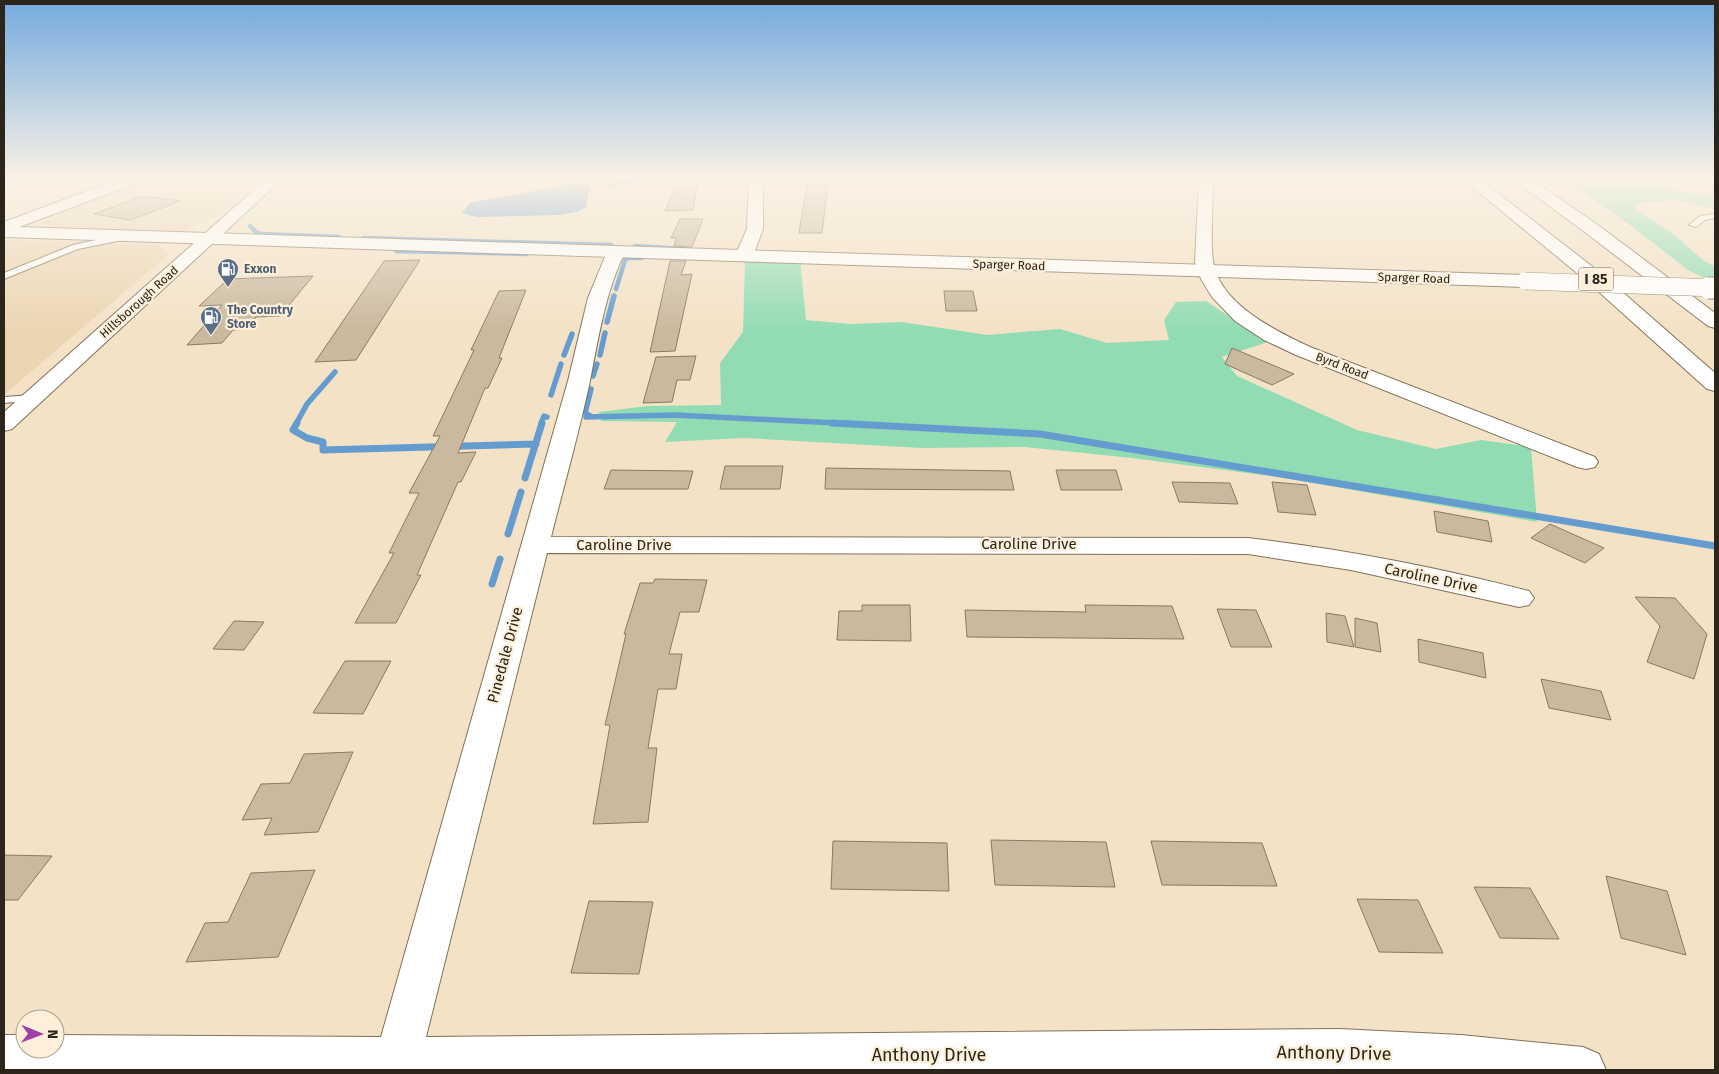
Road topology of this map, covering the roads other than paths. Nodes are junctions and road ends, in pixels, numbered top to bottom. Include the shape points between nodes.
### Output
1 (6, 230) edge
2 (219, 230) edge
3 (755, 230) edge
4 (1205, 230) edge
5 (1537, 230) edge
6 (1593, 230) edge
7 (63, 234) junction
8 (128, 236) junction
9 (210, 238) junction
10 (616, 252) junction
11 (53, 256) junction
12 (744, 256) junction
13 (1206, 271) junction
14 (4, 276) edge
15 (1715, 288) edge
16 (1715, 322) edge
17 (1715, 384) edge
18 (32, 398) junction
19 (4, 400) edge
20 (4, 424) edge
21 (1586, 462) dead end
22 (534, 545) junction
23 (1519, 598) dead end
24 (4, 1057) edge
25 (397, 1060) junction
26 (1583, 1070) edge

1 - 7 main road, Sparger Road
2 - 9 main road, Hillsborough Road
3 - 12 main road
4 - 13 main road, Byrd Road
5 - 17 main road, I 85
6 - 16 main road, I 85
7 - 8 main road, Sparger Road
7 - 11 lane via 63,249
8 - 9 main road, Sparger Road
8 - 11 lane
9 - 10 main road, Sparger Road
9 - 18 main road, Hillsborough Road
10 - 12 main road, Sparger Road
10 - 22 main road, Pinedale Drive via 606,271
11 - 14 lane
12 - 13 main road, Sparger Road
13 - 15 main road, Sparger Road, bridge
13 - 21 main road, Byrd Road via 1220,295 1236,313 1262,331
18 - 19 lane
18 - 20 main road, Hillsborough Road
22 - 23 main road, Caroline Drive via 1248,546 1365,564
22 - 25 main road, Pinedale Drive
24 - 25 main road, Anthony Drive
25 - 26 main road, Anthony Drive via 1340,1051 1524,1062

